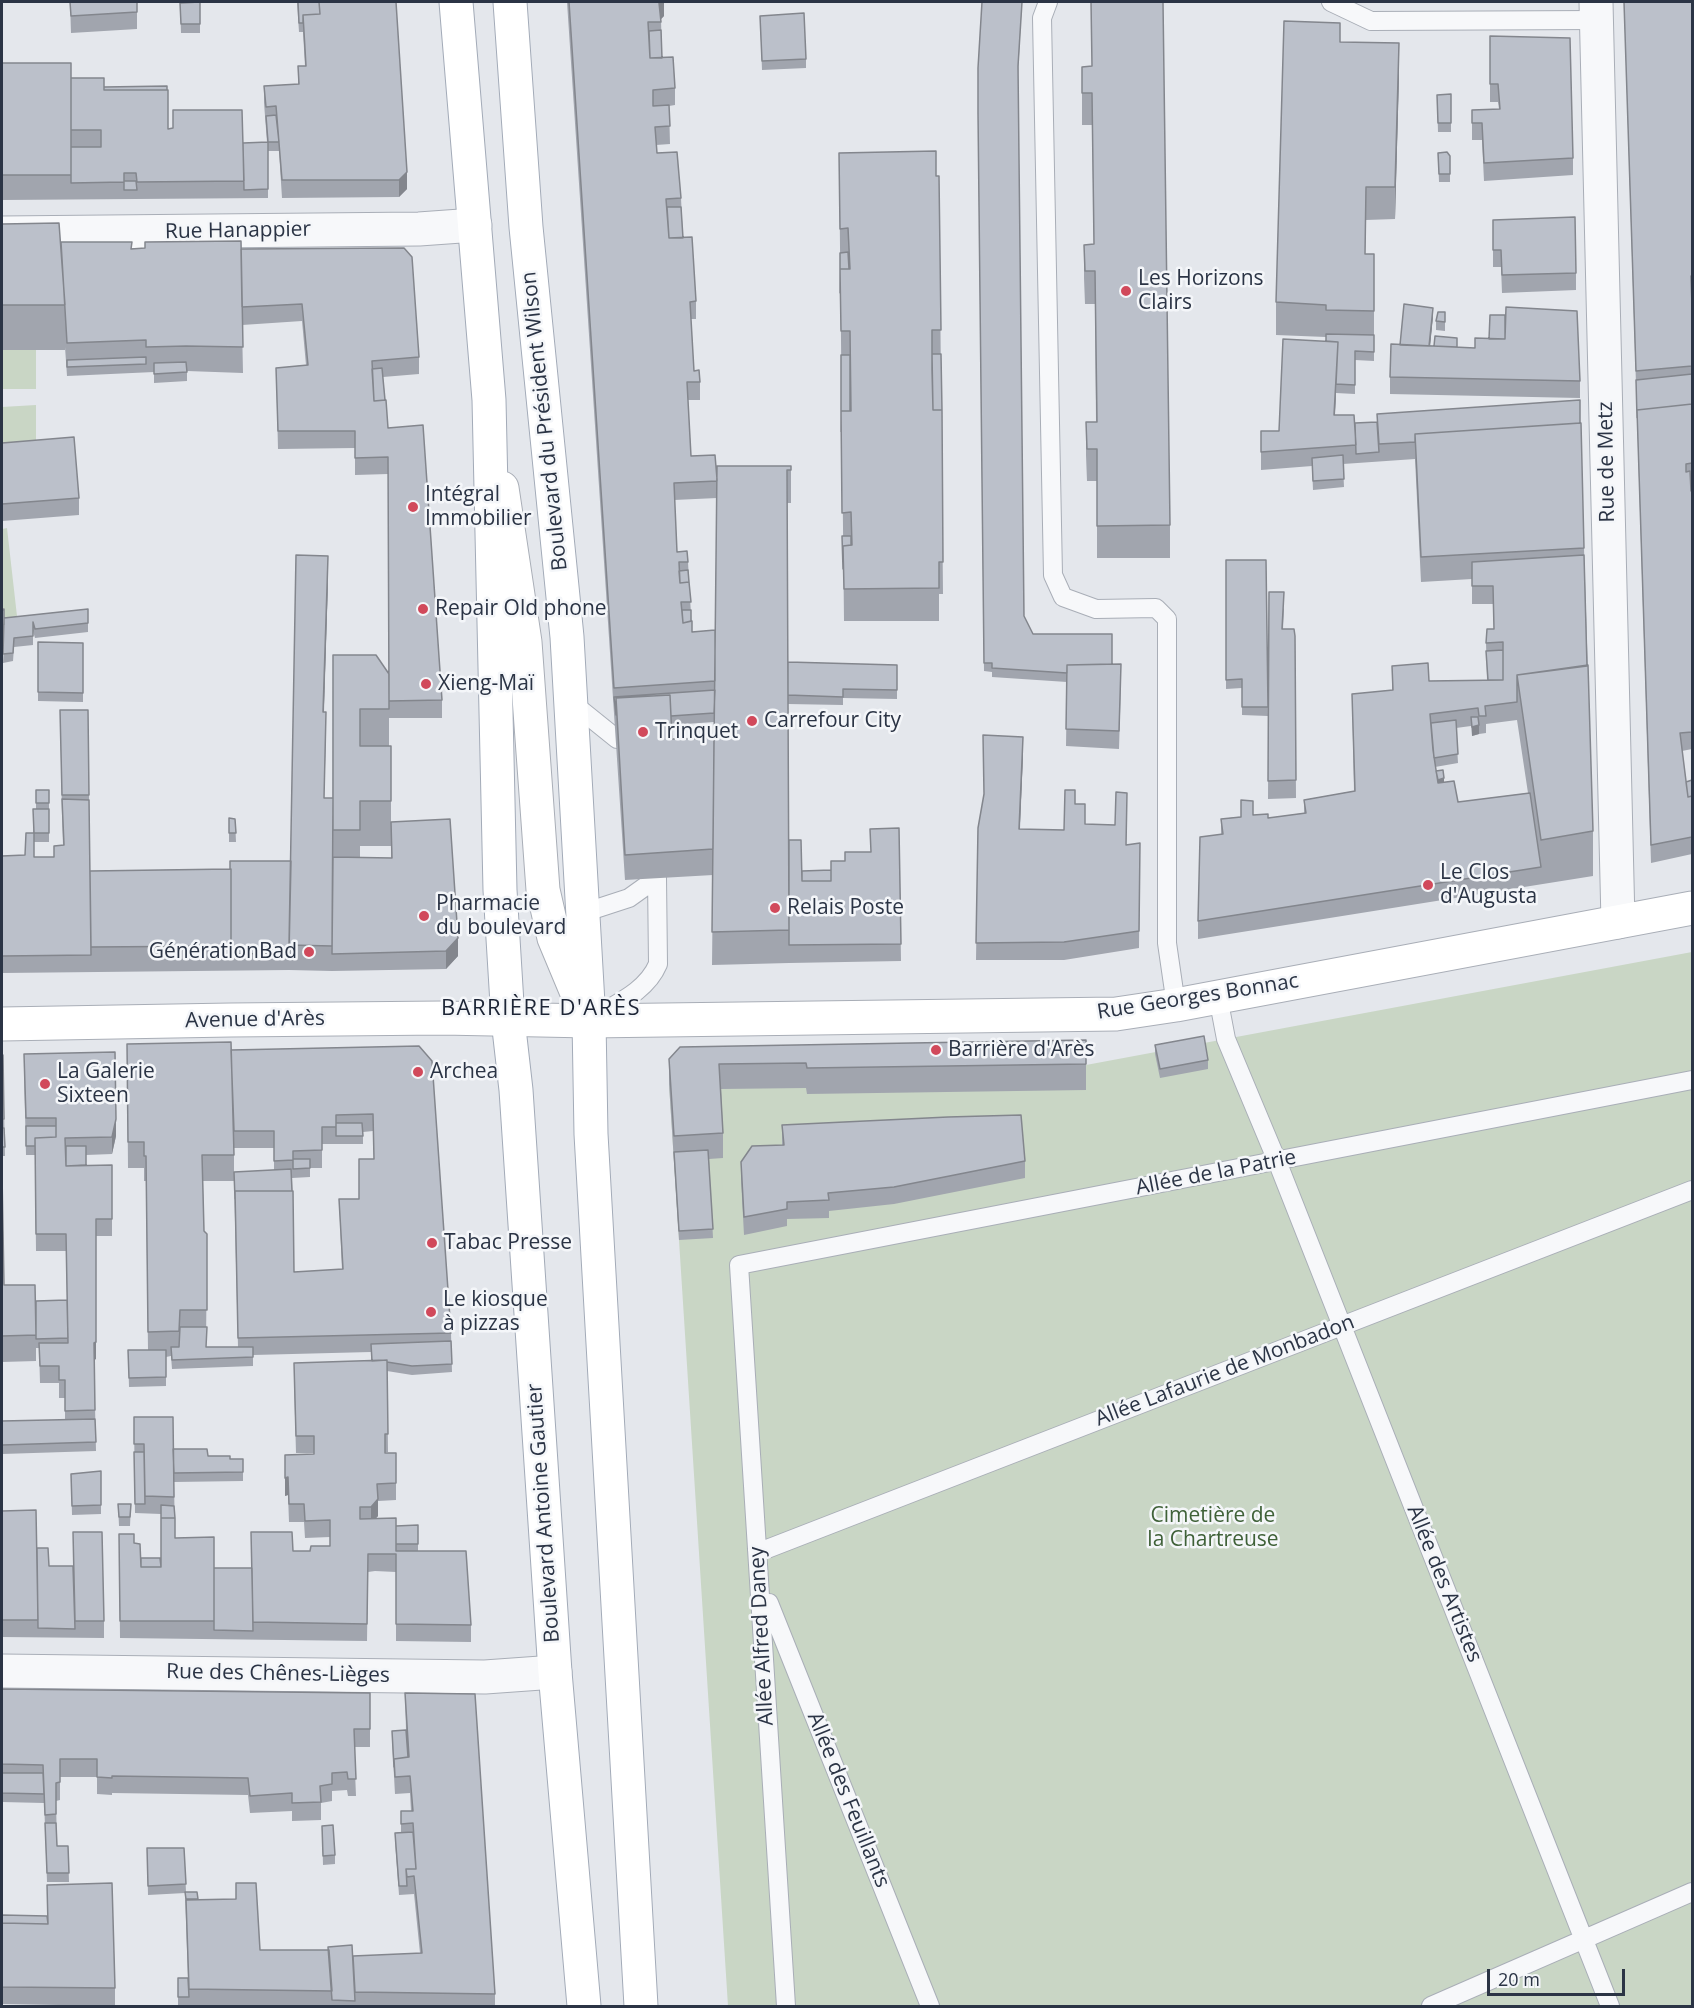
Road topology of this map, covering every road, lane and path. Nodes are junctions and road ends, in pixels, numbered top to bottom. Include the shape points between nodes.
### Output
1 (456, 2) edge
2 (510, 2) edge
3 (1048, 2) edge
4 (1331, 2) edge
5 (1596, 11) edge
6 (475, 225) junction
7 (2, 233) edge
8 (489, 400) junction
9 (571, 702) junction
10 (617, 739) edge
11 (1692, 908) edge
12 (583, 913) junction
13 (1618, 922) junction
14 (1218, 996) junction
15 (1176, 1005) junction
16 (508, 1020) junction
17 (589, 1021) junction
18 (2, 1024) edge
19 (1692, 1080) edge
20 (1277, 1161) junction
21 (1692, 1190) edge
22 (739, 1265) joint
23 (1342, 1326) junction
24 (757, 1550) junction
25 (759, 1604) junction
26 (2, 1671) edge
27 (555, 1672) junction
28 (1692, 1892) edge
29 (1584, 1939) junction
30 (584, 2007) edge
31 (641, 2007) edge
32 (786, 2007) edge
33 (930, 2007) edge
34 (1431, 2007) edge
35 (1610, 2007) edge

1 - 6 main road
2 - 9 main road, Boulevard du Président Wilson via 526,227
3 - 15 lane via 1042,18 1053,575 1063,597 1096,609 1156,608 1167,619 1167,943
4 - 5 lane via 1371,21
5 - 13 street, Rue de Metz
6 - 7 street, Rue Hanappier via 419,229
6 - 8 main road
8 - 16 main road via 500,890
8 - 17 main road via 525,642 543,890 554,938
9 - 10 lane
9 - 12 main road, Boulevard du Président Wilson
11 - 13 main road, Rue Georges Bonnac
12 - 17 main road, Boulevard du Président Wilson
12 - 17 lane via 629,898 657,878 658,964 653,976 639,990
13 - 14 main road, Rue Georges Bonnac
14 - 15 main road, Rue Georges Bonnac
14 - 20 lane, Allée des Artistes via 1226,1039
15 - 17 main road, Rue Georges Bonnac via 1116,1014
16 - 17 main road, Rue Georges Bonnac
16 - 18 main road, Avenue d'Arès via 254,1019
16 - 27 main road, Boulevard Antoine Gautier
17 - 31 main road via 592,1145
19 - 20 lane, Allée de la Patrie
20 - 22 lane, Allée de la Patrie
20 - 23 lane, Allée des Artistes
21 - 23 lane, Allée Lafaurie de Monbadon
22 - 24 lane, Allée Alfred Daney
23 - 24 lane, Allée Lafaurie de Monbadon
23 - 29 lane, Allée des Artistes
24 - 25 lane, Allée Alfred Daney
25 - 32 lane, Allée Alfred Daney
25 - 33 lane, Allée des Feuillants via 769,1604
26 - 27 street, Rue des Chênes-Lièges via 473,1677
27 - 30 main road, Boulevard Antoine Gautier
28 - 29 lane
29 - 34 lane
29 - 35 lane, Allée des Artistes

